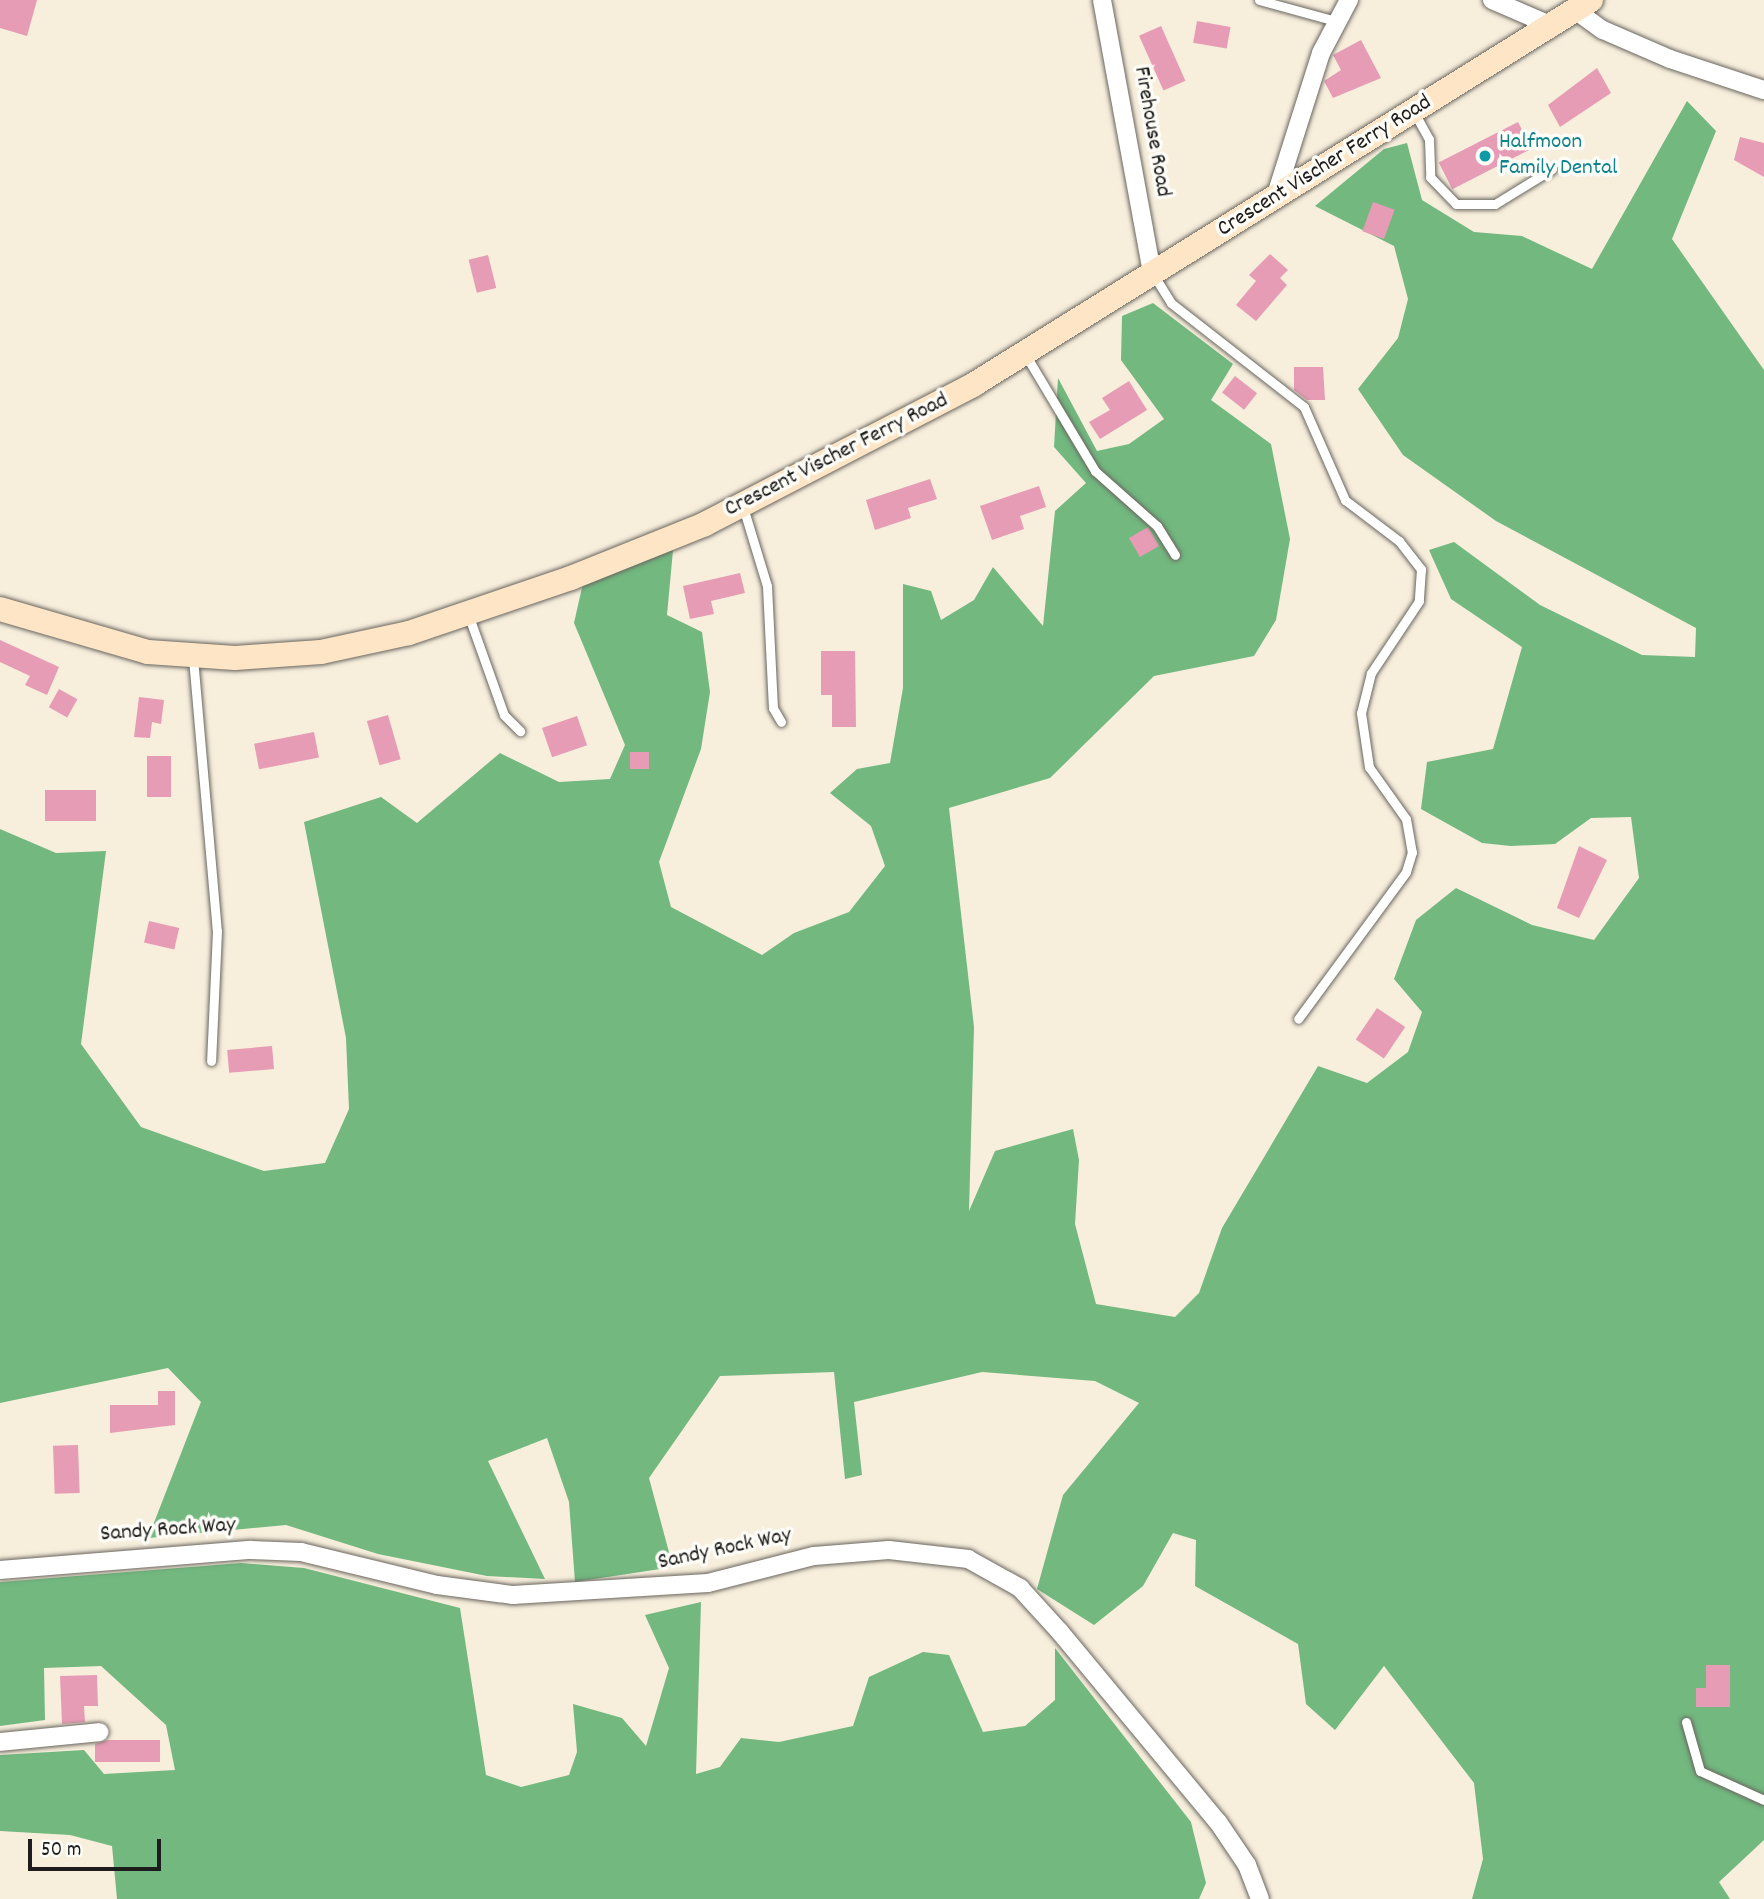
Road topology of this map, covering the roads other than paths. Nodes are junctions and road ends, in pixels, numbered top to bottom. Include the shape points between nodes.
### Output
1 (1103, 0) edge
2 (1259, 0) edge
3 (1349, 0) edge
4 (1492, 0) edge
5 (1583, 5) edge
6 (1336, 21) junction
7 (1550, 25) junction
8 (1764, 90) edge
9 (1414, 112) junction
10 (1552, 169) dead end
11 (1275, 198) junction
12 (1152, 273) junction
13 (1024, 353) junction
14 (742, 506) junction
15 (1175, 555) dead end
16 (0, 609) edge
17 (467, 613) junction
18 (192, 657) junction
19 (781, 722) dead end
20 (520, 731) dead end
21 (1298, 1020) dead end
22 (211, 1061) dead end
23 (0, 1570) edge
24 (1686, 1722) dead end
25 (100, 1732) dead end
26 (0, 1742) edge
27 (1764, 1800) edge
28 (1260, 1899) edge

1 - 12 street, Firehouse Road
2 - 6 lane
3 - 6 street
4 - 7 street
5 - 7 main road, Crescent Vischer Ferry Road
5 - 8 street via 1603,30 1670,59
6 - 11 street
7 - 9 main road, Crescent Vischer Ferry Road
9 - 10 lane via 1429,139 1430,177 1441,196 1456,204 1495,204
9 - 11 main road, Crescent Vischer Ferry Road
11 - 12 main road, Crescent Vischer Ferry Road
12 - 13 main road, Crescent Vischer Ferry Road
12 - 21 lane via 1171,303 1304,407 1345,500 1399,541 1420,569 1419,601 1371,673 1361,713 1369,767 1406,819 1412,852 1406,872
13 - 14 main road, Crescent Vischer Ferry Road via 845,456
13 - 15 lane via 1096,471 1157,526
14 - 17 main road, Crescent Vischer Ferry Road via 571,578
14 - 19 lane via 767,586 773,708
16 - 18 main road, Crescent Vischer Ferry Road via 148,652
17 - 18 main road, Crescent Vischer Ferry Road via 321,652
17 - 20 lane via 504,715
18 - 22 lane via 217,931
23 - 28 street, Sandy Rock Way via 251,1549 301,1552 437,1585 513,1595 708,1583 814,1556 889,1550 968,1559 1020,1588 1060,1632 1218,1822 1248,1865
24 - 27 lane via 1700,1771
25 - 26 street

